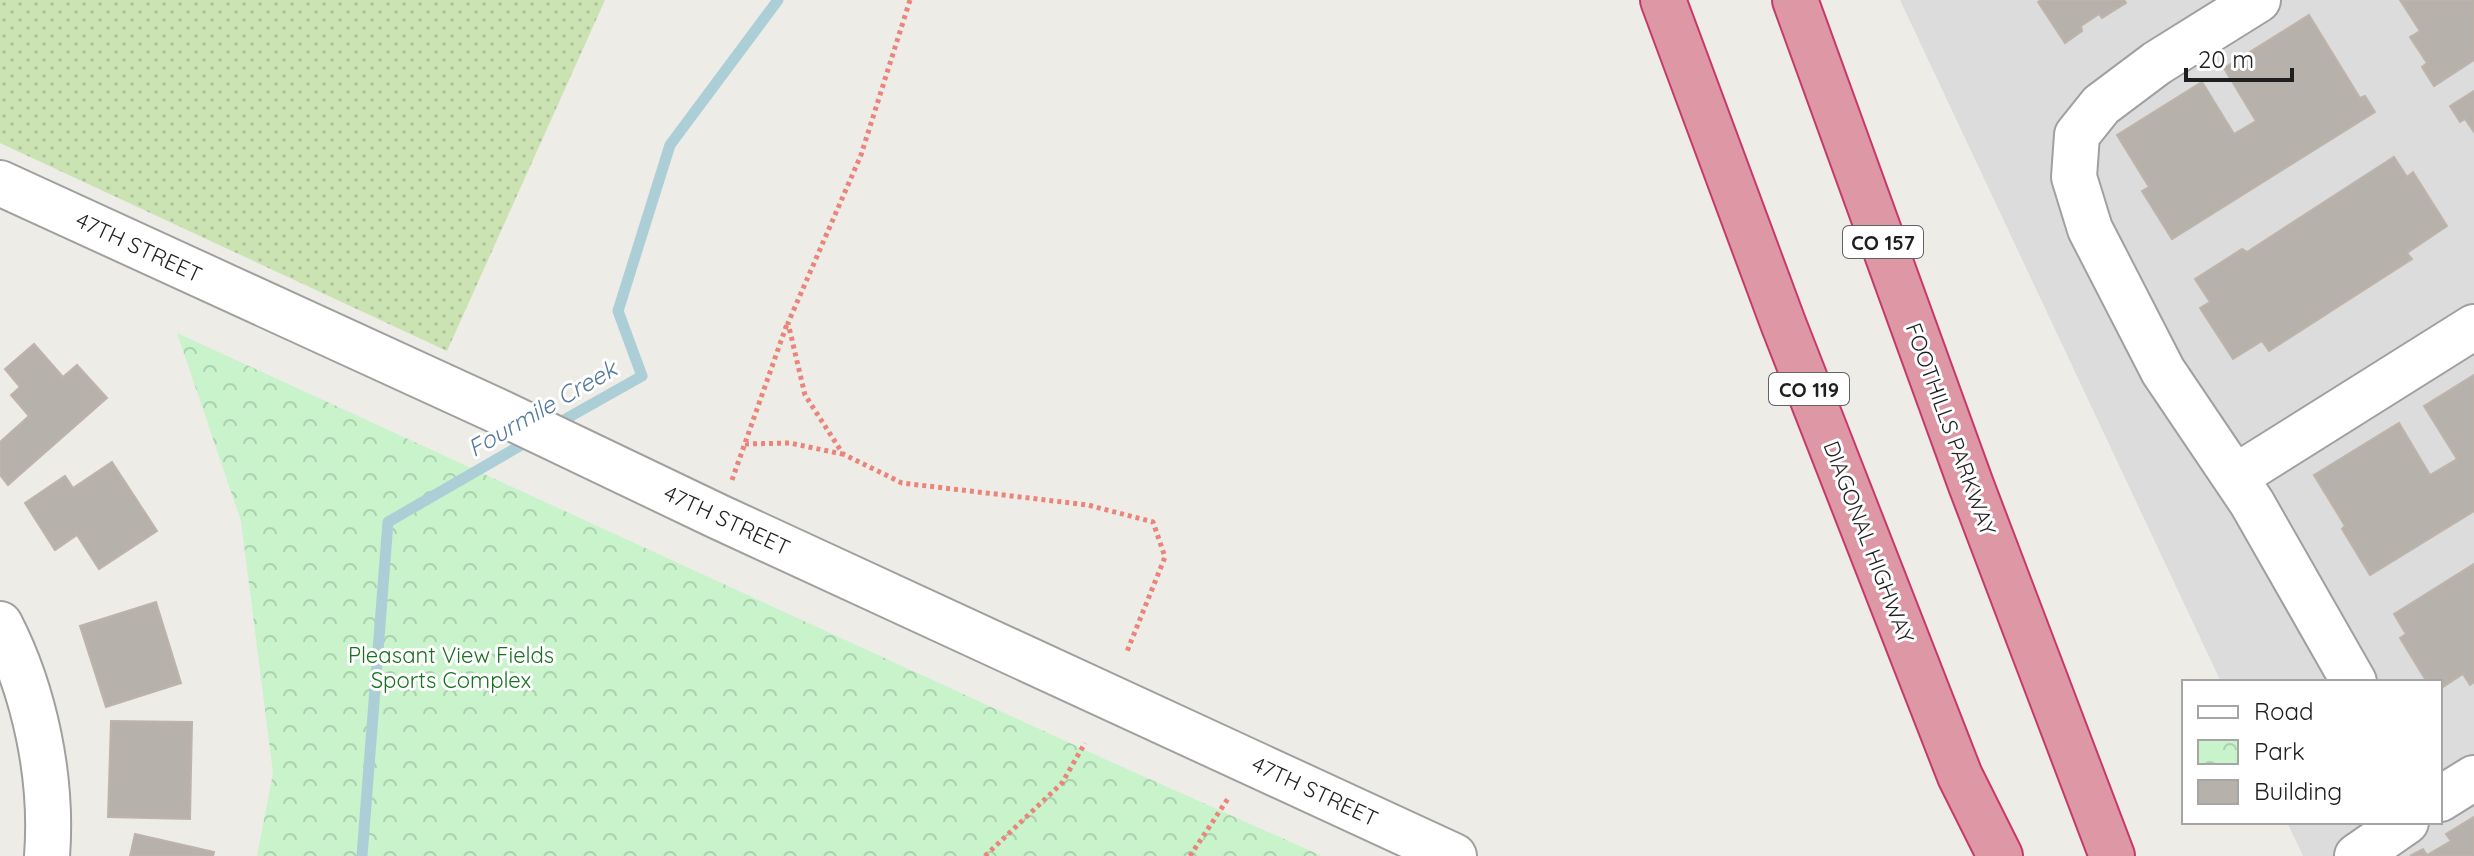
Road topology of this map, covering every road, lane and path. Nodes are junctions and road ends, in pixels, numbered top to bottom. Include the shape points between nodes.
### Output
1 (910, 0) edge
2 (1663, 0) edge
3 (1795, 0) edge
4 (2258, 0) edge
5 (0, 183) edge
6 (788, 323) junction
7 (2474, 327) edge
8 (745, 444) junction
9 (843, 454) junction
10 (2235, 477) junction
11 (719, 517) junction
12 (0, 624) edge
13 (1126, 654) dead end
14 (2353, 680) edge
15 (1085, 743) dead end
16 (1252, 762) junction
17 (2474, 778) edge
18 (2442, 798) edge
19 (2403, 824) edge
20 (47, 856) edge
21 (985, 856) edge
22 (1190, 856) edge
23 (1454, 856) edge
24 (2000, 856) edge
25 (2112, 856) edge
26 (2357, 856) edge

1 - 6 path via 861,155
2 - 24 highway, DIAGONAL HIGHWAY / CO 119 via 1955,762
3 - 25 highway, FOOTHILLS PARKWAY / CO 157
4 - 10 street via 2101,105 2077,135 2074,177 2090,229 2163,371
5 - 11 street, 47TH STREET
6 - 8 path
6 - 9 path via 805,395
7 - 10 street
8 - 9 path via 790,443
8 - 11 path
9 - 13 path via 902,483 1088,505 1153,522 1165,557
10 - 14 street
11 - 16 street, 47TH STREET
12 - 20 street via 31,705 45,778
15 - 21 path via 1062,783
16 - 22 path
16 - 23 street, 47TH STREET
17 - 18 street
19 - 26 street

